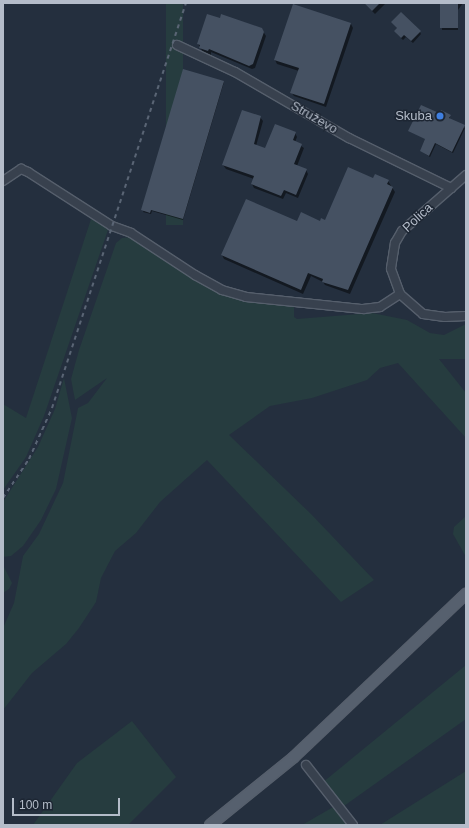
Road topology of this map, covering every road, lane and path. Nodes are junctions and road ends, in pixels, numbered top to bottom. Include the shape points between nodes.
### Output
1 (177, 45) dead end
2 (466, 175) edge
3 (3, 181) edge
4 (451, 188) junction
5 (400, 294) junction
6 (466, 316) edge
7 (466, 594) edge
8 (306, 765) dead end
9 (210, 825) edge
10 (353, 825) edge

1 - 4 street, Struževo via 235,72 349,138
2 - 4 street, Polica
3 - 5 street via 21,169 222,290 246,297 363,310 380,307
4 - 5 street, Polica via 402,231 395,243 391,268
5 - 6 street, Polica via 423,314
7 - 9 main road via 294,757
8 - 10 street

